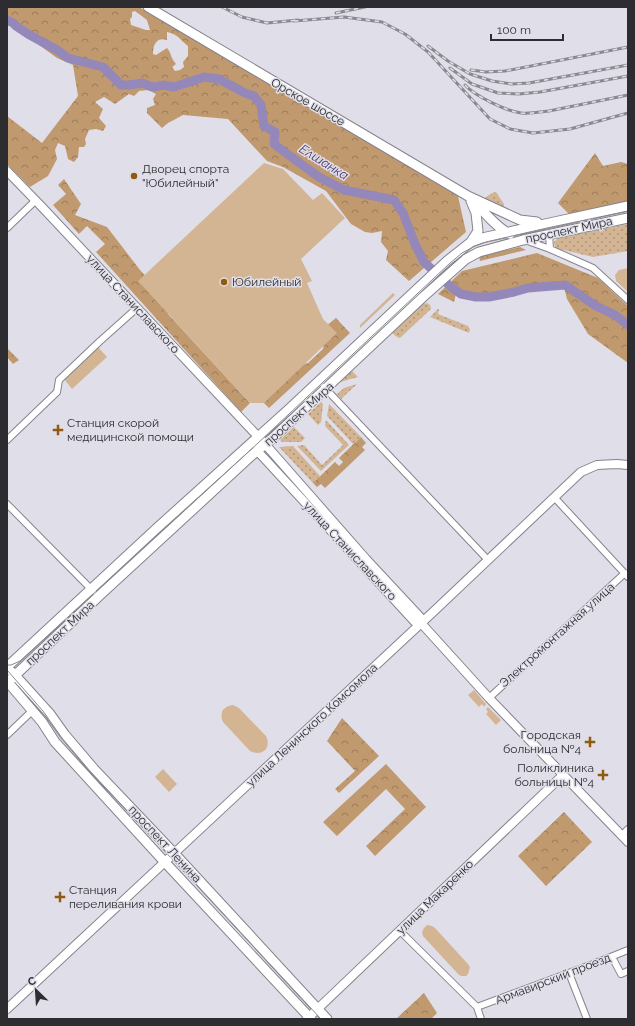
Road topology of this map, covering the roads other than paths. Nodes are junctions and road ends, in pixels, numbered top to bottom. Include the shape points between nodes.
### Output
1 (148, 7) edge
2 (7, 171) edge
3 (468, 196) junction
4 (36, 200) junction
5 (628, 206) edge
6 (628, 218) edge
7 (545, 224) junction
8 (7, 228) edge
9 (506, 232) junction
10 (549, 234) junction
11 (523, 240) junction
12 (471, 242) junction
13 (550, 249) junction
14 (628, 300) edge
15 (137, 308) junction
16 (318, 382) junction
17 (326, 390) junction
18 (7, 440) edge
19 (262, 441) junction
20 (257, 451) junction
21 (628, 465) edge
22 (206, 484) junction
23 (212, 492) junction
24 (193, 496) junction
25 (554, 498) junction
26 (200, 503) junction
27 (7, 504) edge
28 (158, 528) junction
29 (164, 536) junction
30 (488, 560) junction
31 (626, 575) edge
32 (103, 578) junction
33 (110, 586) junction
34 (91, 589) junction
35 (99, 596) junction
36 (66, 612) junction
37 (74, 620) junction
38 (421, 623) junction
39 (7, 666) edge
40 (15, 675) junction
41 (7, 682) edge
42 (489, 698) junction
43 (32, 711) junction
44 (50, 714) junction
45 (42, 722) junction
46 (7, 734) edge
47 (65, 735) junction
48 (56, 742) junction
49 (94, 769) junction
50 (86, 775) junction
51 (563, 775) junction
52 (108, 785) junction
53 (100, 792) junction
54 (131, 808) junction
55 (122, 816) junction
56 (138, 816) junction
57 (130, 824) junction
58 (628, 829) edge
59 (622, 836) junction
60 (628, 842) edge
61 (174, 853) junction
62 (165, 862) junction
63 (244, 930) junction
64 (400, 931) junction
65 (236, 938) junction
66 (628, 950) edge
67 (612, 957) junction
68 (628, 971) edge
69 (569, 973) junction
70 (477, 1007) junction
71 (7, 1009) edge
72 (318, 1010) junction
73 (309, 1018) edge
74 (326, 1019) edge
75 (481, 1019) edge
76 (587, 1019) edge

1 - 3 main road, Орское шоссе
2 - 4 street, улица Станиславского
3 - 7 main road via 520,220
3 - 9 main road
3 - 12 main road via 476,213 478,231
4 - 8 street
4 - 15 street, улица Станиславского
5 - 7 main road, проспект Мира
6 - 10 main road, проспект Мира
7 - 9 main road, проспект Мира
7 - 10 main road
9 - 11 main road
9 - 12 main road, проспект Мира
10 - 11 main road, проспект Мира
10 - 13 street
11 - 13 street
11 - 17 main road, проспект Мира via 479,252 466,259
12 - 16 main road, проспект Мира via 447,261
13 - 14 street via 593,268
15 - 18 street via 59,380 57,392
15 - 19 street, улица Станиславского
16 - 17 street
16 - 19 main road, проспект Мира
17 - 19 main road, проспект Мира
17 - 30 street
19 - 20 main road, проспект Мира
19 - 22 main road, проспект Мира
19 - 38 street, улица Станиславского via 420,617
20 - 23 main road, проспект Мира
20 - 38 street, улица Станиславского via 415,622
21 - 25 street, улица Ленинского Комсомола via 597,465 581,472
22 - 23 street
22 - 24 main road, проспект Мира
23 - 26 main road, проспект Мира
24 - 26 street
24 - 28 main road, проспект Мира
25 - 30 street, улица Ленинского Комсомола
25 - 31 street
26 - 29 main road, проспект Мира
27 - 34 street
28 - 29 street
28 - 32 main road, проспект Мира
29 - 33 main road, проспект Мира
30 - 38 street, улица Ленинского Комсомола
31 - 42 street, Электромонтажная улица
32 - 33 street
32 - 34 main road, проспект Мира
33 - 35 main road, проспект Мира
34 - 35 street
34 - 36 main road, проспект Мира
35 - 37 main road, проспект Мира
36 - 37 street
36 - 39 main road, проспект Мира
37 - 40 main road, проспект Мира
38 - 42 street, улица Станиславского
38 - 61 street, улица Ленинского Комсомола
39 - 40 main road, проспект Ленина
40 - 41 main road, проспект Мира
40 - 44 main road, проспект Ленина
41 - 43 main road, проспект Ленина
42 - 51 street, улица Станиславского
43 - 45 main road, проспект Ленина
43 - 46 street
44 - 45 street
44 - 47 main road, проспект Ленина
45 - 48 main road, проспект Ленина
47 - 48 street
47 - 49 main road, проспект Ленина
48 - 50 main road, проспект Ленина
49 - 50 street
49 - 52 main road, проспект Ленина
50 - 53 main road, проспект Ленина
51 - 59 street, улица Станиславского
51 - 64 street, улица Макаренко
52 - 53 street
52 - 54 main road, проспект Ленина
53 - 55 main road, проспект Ленина
54 - 55 street
54 - 56 main road, проспект Ленина
55 - 57 main road, проспект Ленина
56 - 57 street
56 - 61 main road, проспект Ленина
57 - 62 main road, проспект Ленина
58 - 59 street
59 - 60 street, улица Станиславского
61 - 62 street, улица Ленинского Комсомола
61 - 63 main road, проспект Ленина
62 - 65 main road, проспект Ленина
62 - 71 street, улица Ленинского Комсомола
63 - 65 street
63 - 72 main road, проспект Ленина
64 - 70 street
64 - 72 street, улица Макаренко
65 - 73 main road, проспект Ленина
66 - 67 street, Армавирский проезд
67 - 68 street via 620,974
67 - 69 street, Армавирский проезд
69 - 70 street, Армавирский проезд
69 - 76 street
70 - 75 street
72 - 73 street, улица Макаренко
72 - 74 main road, проспект Ленина

